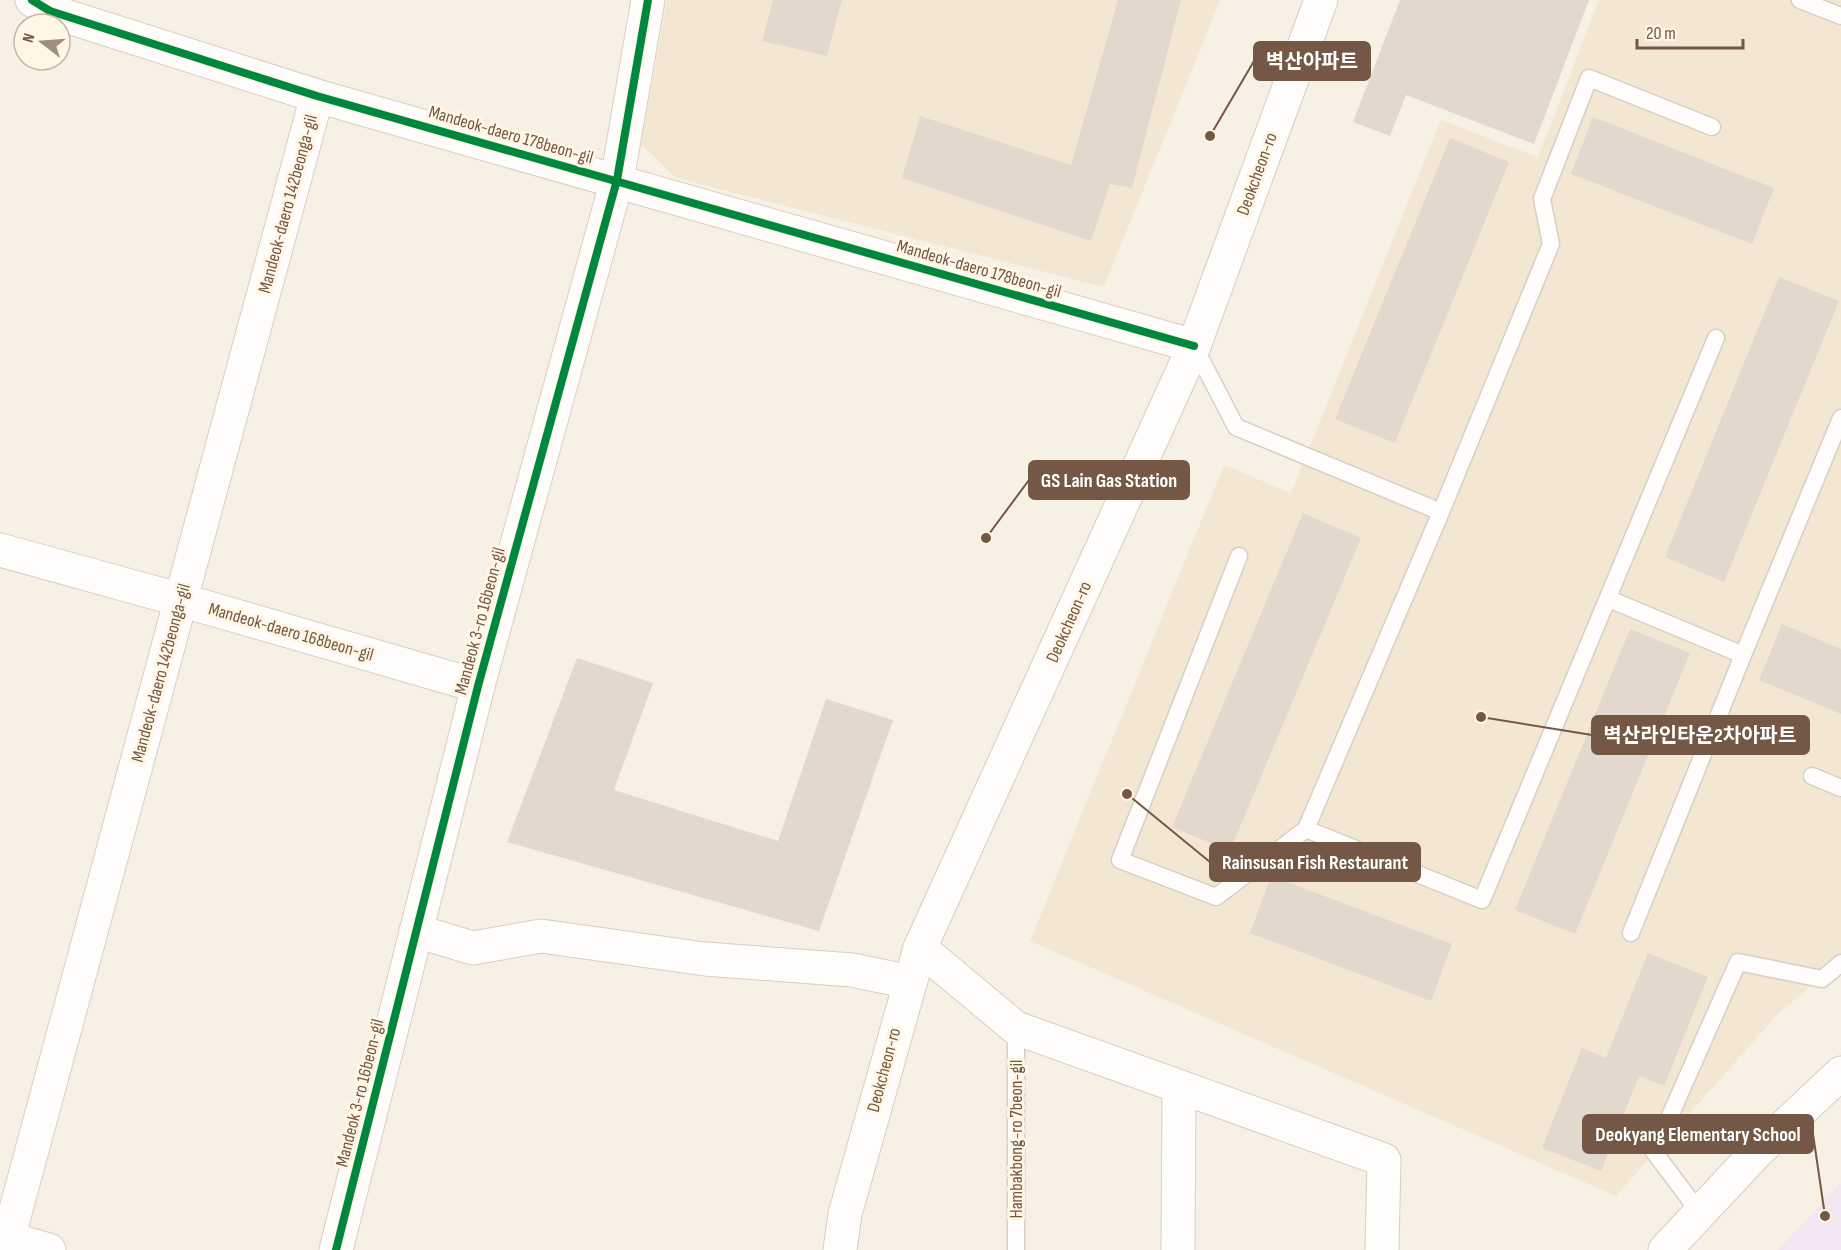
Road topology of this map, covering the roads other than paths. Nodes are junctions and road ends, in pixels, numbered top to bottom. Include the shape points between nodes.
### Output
1 (32, 0) edge
2 (648, 0) edge
3 (1321, 0) edge
4 (1800, 0) edge
5 (1841, 16) edge
6 (317, 96) junction
7 (1712, 127) dead end
8 (617, 180) junction
9 (1716, 338) dead end
10 (1194, 346) junction
11 (1841, 418) edge
12 (1441, 512) junction
13 (0, 550) edge
14 (1239, 556) dead end
15 (1609, 599) junction
16 (182, 600) junction
17 (1743, 655) junction
18 (478, 686) junction
19 (1812, 776) dead end
20 (1841, 788) edge
21 (1306, 829) junction
22 (416, 931) junction
23 (1631, 933) dead end
24 (920, 948) junction
25 (1841, 963) edge
26 (910, 982) junction
27 (1016, 1028) junction
28 (1841, 1073) edge
29 (1179, 1087) junction
30 (1700, 1213) junction
31 (4, 1242) edge
32 (49, 1250) edge
33 (336, 1250) edge
34 (840, 1250) edge
35 (1016, 1250) edge
36 (1178, 1250) edge
37 (1382, 1250) edge
38 (1665, 1250) edge

1 - 6 street, Mandeok-daero 178beon-gil via 50,11
2 - 8 street, Mandeok 3-ro 16beon-gil
3 - 10 street, Deokcheon-ro
4 - 5 lane
6 - 8 street, Mandeok-daero 178beon-gil
6 - 16 street, Mandeok-daero 142beonga-gil
7 - 12 lane via 1589,78 1542,199 1551,244
8 - 10 street, Mandeok-daero 178beon-gil
8 - 18 street, Mandeok 3-ro 16beon-gil
9 - 15 lane
10 - 12 lane via 1236,427
10 - 24 street, Deokcheon-ro
11 - 17 lane
12 - 21 lane
13 - 16 street, Mandeok-daero 168beon-gil
14 - 21 lane via 1120,860 1216,897
15 - 17 lane
15 - 21 lane via 1482,900
16 - 18 street, Mandeok-daero 168beon-gil
16 - 31 street, Mandeok-daero 142beonga-gil
17 - 23 lane
18 - 22 street, Mandeok 3-ro 16beon-gil
19 - 20 lane
22 - 26 street via 473,948 541,936 705,959 852,970
22 - 33 street, Mandeok 3-ro 16beon-gil
24 - 26 street, Deokcheon-ro
24 - 27 street
25 - 30 lane via 1822,979 1738,962 1654,1152
26 - 34 street, Deokcheon-ro via 845,1214
27 - 29 street
27 - 35 lane, Hambakbong-ro 7beon-gil
28 - 30 street via 1758,1151
29 - 36 street
29 - 37 street via 1384,1160
30 - 38 street
31 - 32 street

